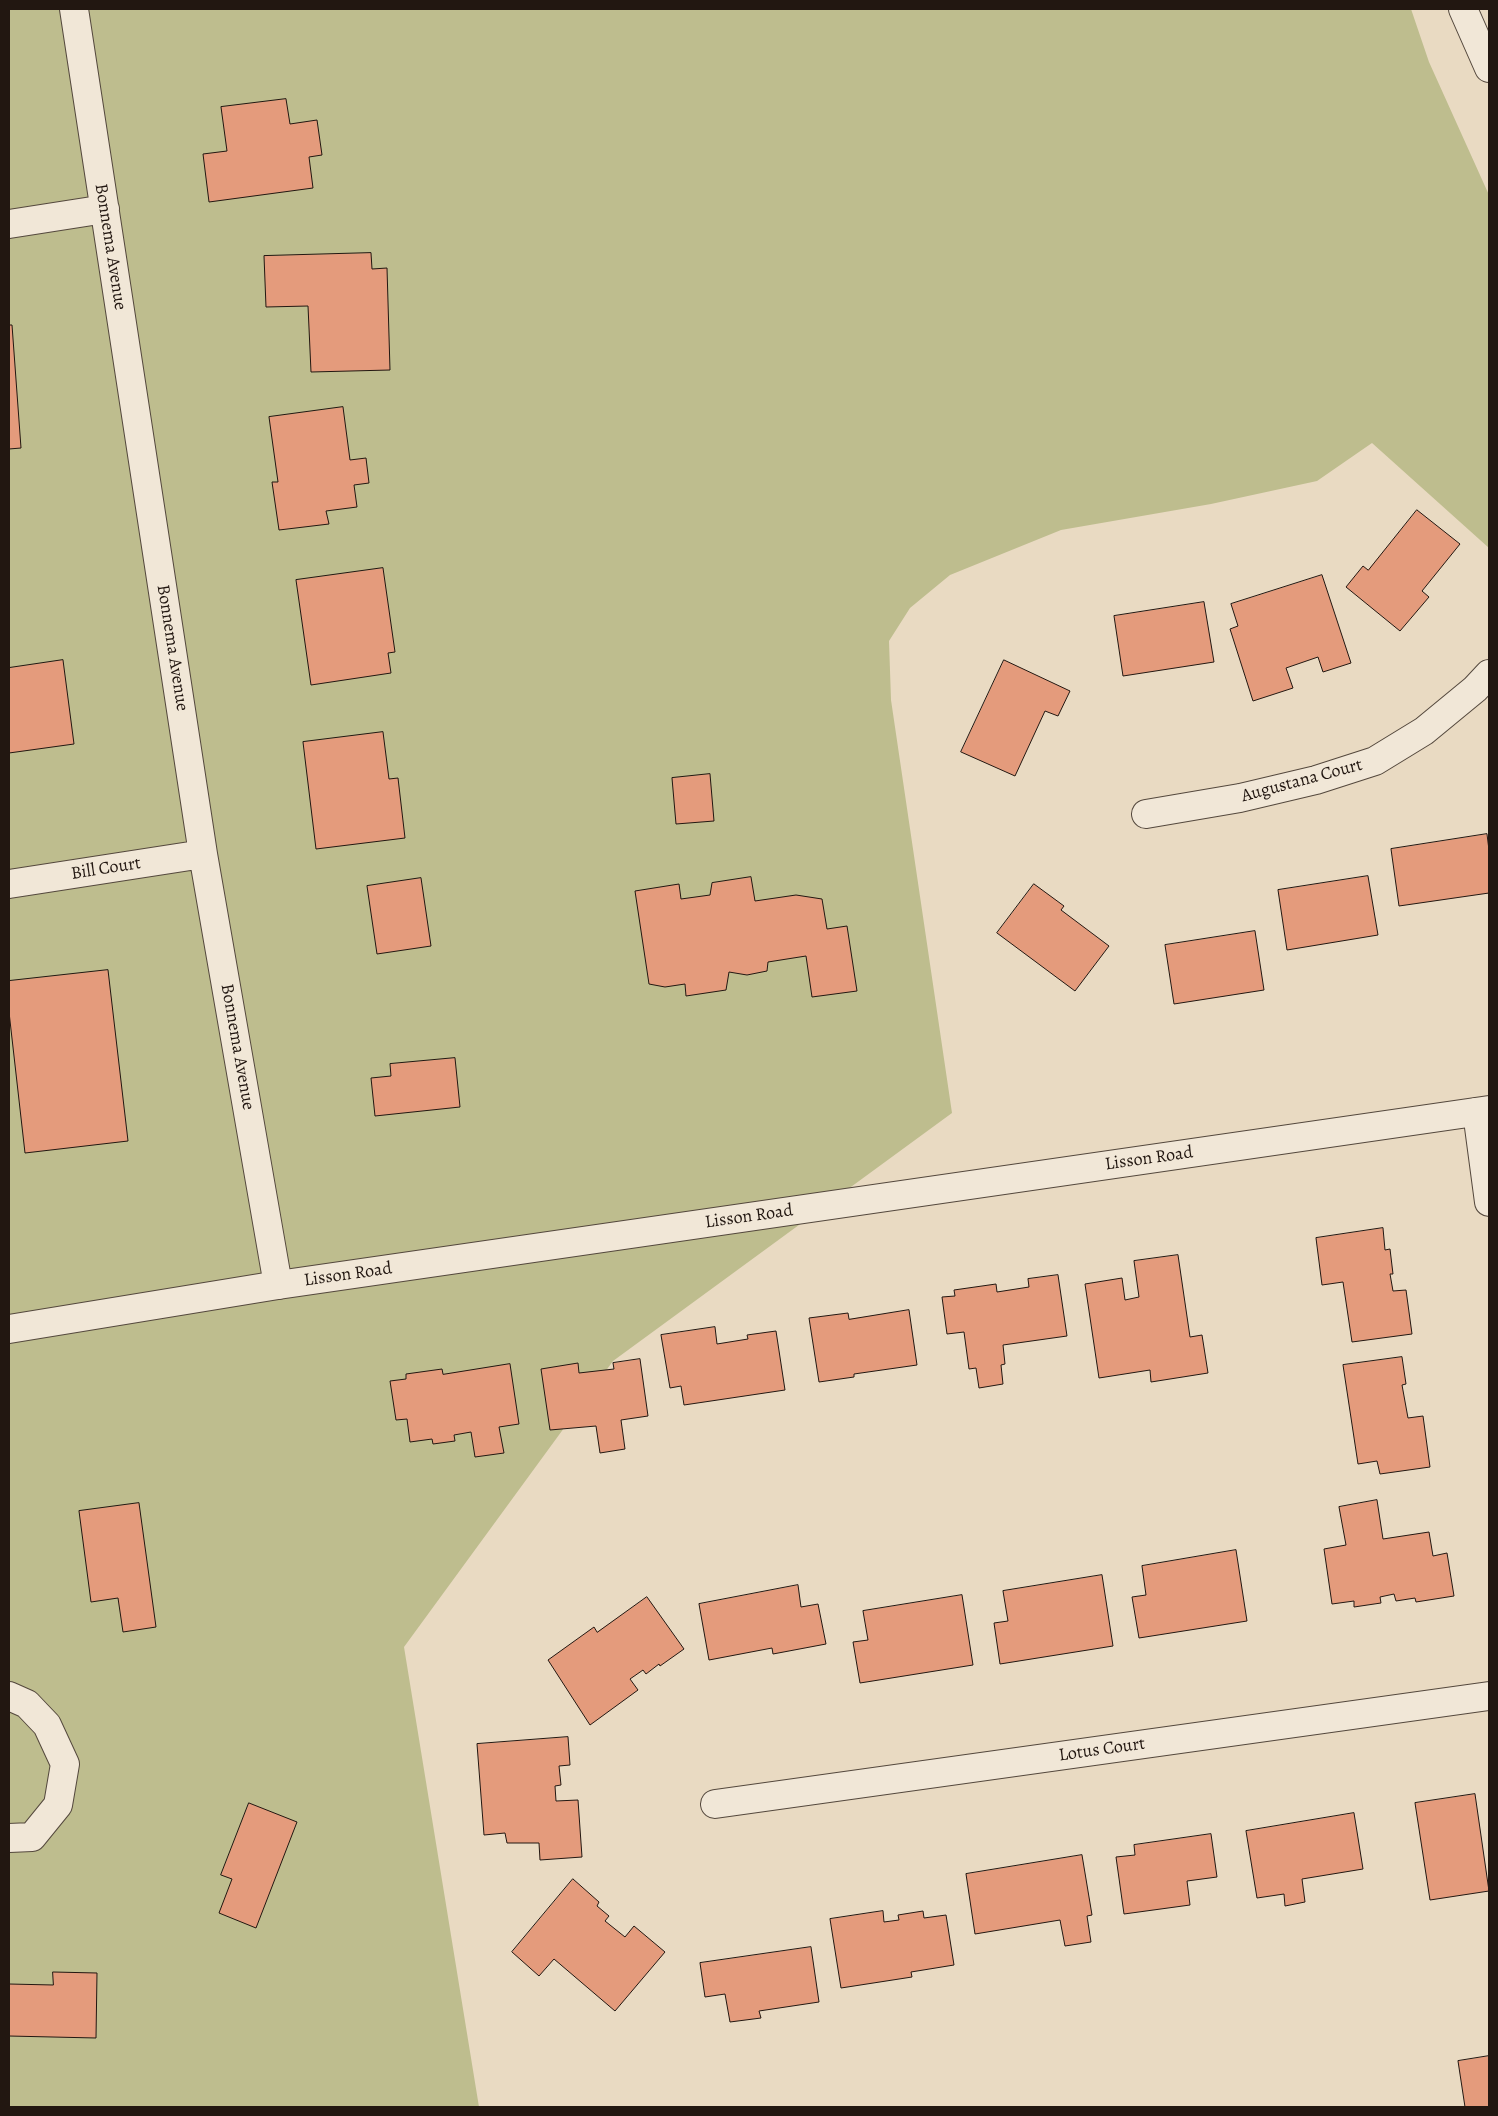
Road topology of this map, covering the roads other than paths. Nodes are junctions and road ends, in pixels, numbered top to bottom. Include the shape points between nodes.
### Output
1 (74, 9) edge
2 (1463, 9) edge
3 (1489, 68) edge
4 (105, 209) junction
5 (9, 224) edge
6 (1489, 674) edge
7 (1146, 814) dead end
8 (203, 854) junction
9 (9, 884) edge
10 (1483, 1111) edge
11 (1489, 1202) edge
12 (278, 1285) junction
13 (9, 1329) edge
14 (9, 1696) edge
15 (1489, 1696) edge
16 (715, 1804) dead end
17 (9, 1838) edge

1 - 4 street, Bonnema Avenue
2 - 3 street
4 - 5 street
4 - 8 street, Bonnema Avenue
6 - 7 street, Augustana Court via 1424,731 1376,761 1316,780 1240,798
8 - 9 street, Bill Court
8 - 12 street, Bonnema Avenue
10 - 11 street
10 - 12 street, Lisson Road
12 - 13 street, Lisson Road
14 - 17 street via 26,1704 47,1725 65,1764 58,1806 32,1837
15 - 16 street, Lotus Court

